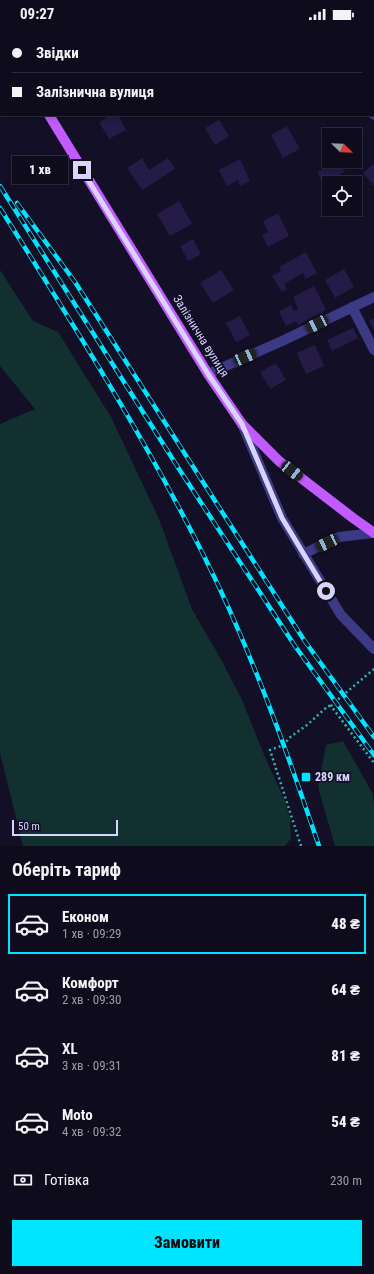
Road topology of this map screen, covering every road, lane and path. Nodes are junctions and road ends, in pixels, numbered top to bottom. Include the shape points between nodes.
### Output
1 (50, 116) edge
2 (374, 297) edge
3 (352, 307) junction
4 (374, 350) edge
5 (208, 374) junction
6 (242, 424) junction
7 (373, 533) edge
8 (303, 554) junction
9 (374, 649) edge
10 (374, 669) edge
11 (331, 706) junction
12 (374, 763) edge
13 (300, 846) edge

1 - 5 main road, Залізнична вулиця
2 - 3 street
3 - 4 street
3 - 5 street
5 - 6 main road, Залізнична вулиця
6 - 7 main road, Залізнична вулиця via 280,461
6 - 8 street via 282,518
7 - 8 street via 339,537
8 - 9 street via 341,615
10 - 11 path
11 - 12 path
11 - 13 path via 289,738 284,745 270,750

